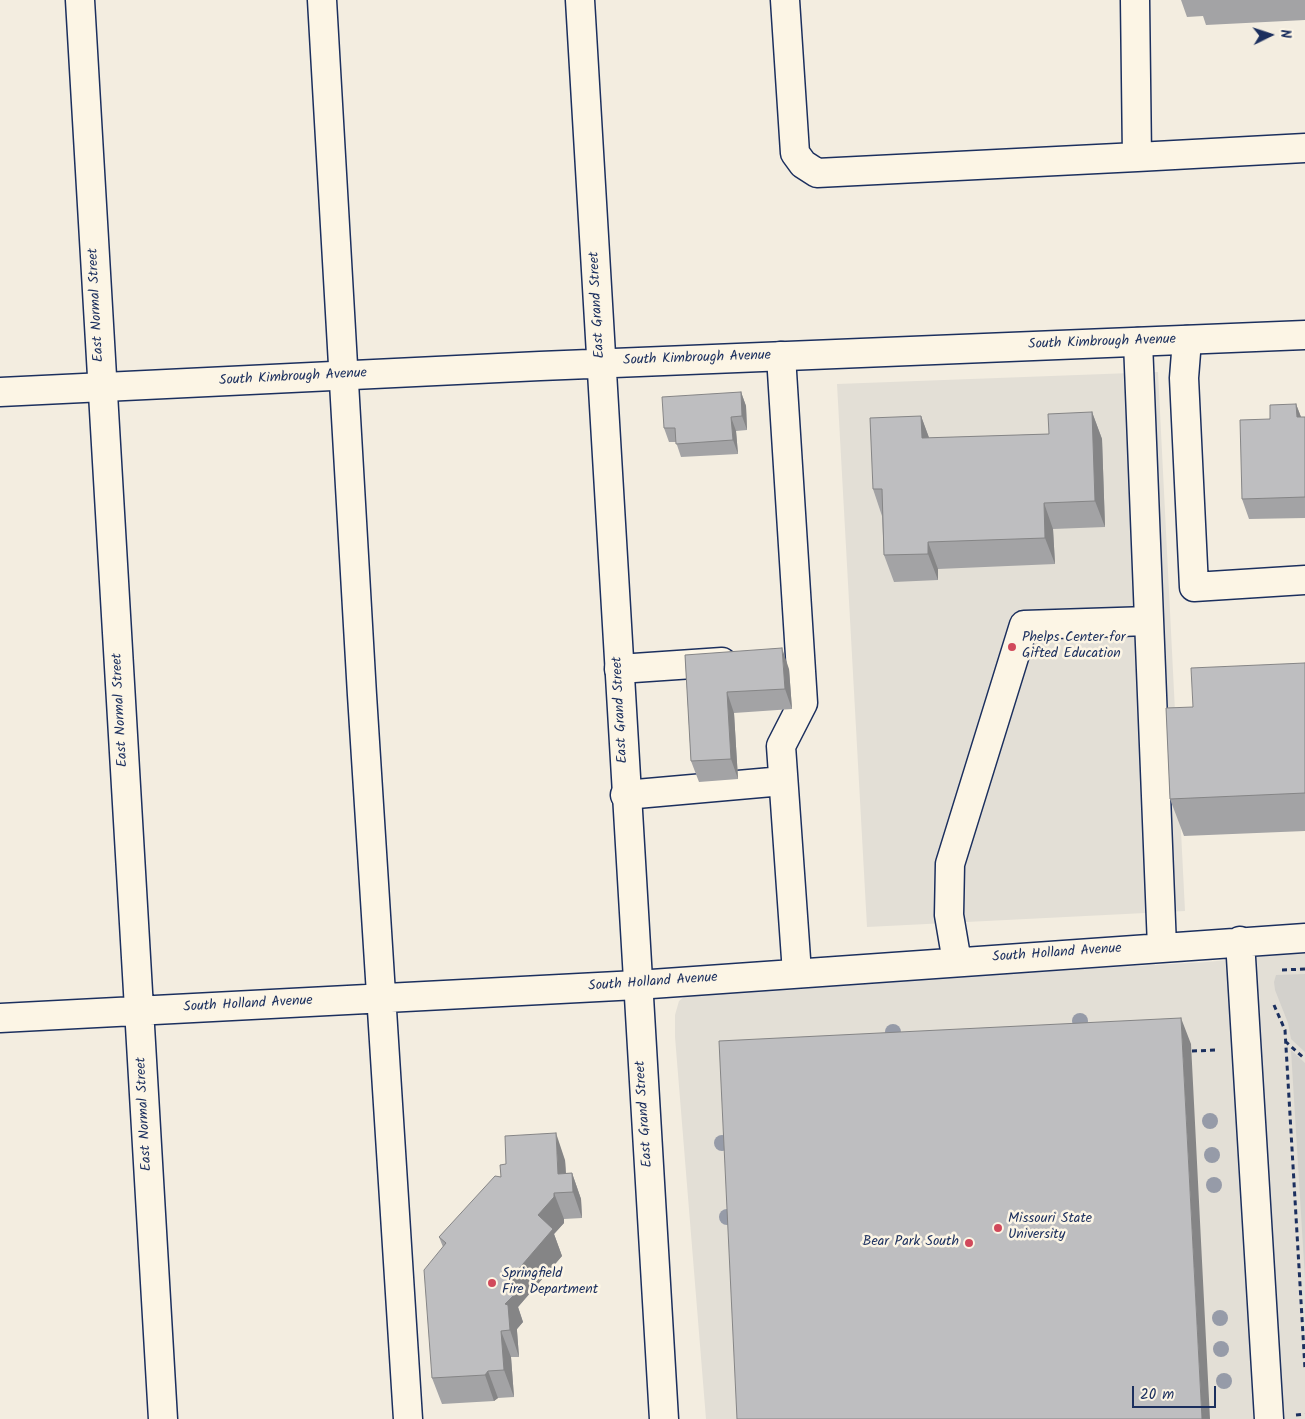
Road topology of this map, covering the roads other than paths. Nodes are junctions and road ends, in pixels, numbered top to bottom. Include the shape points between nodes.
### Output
1 (80, 0) edge
2 (322, 0) edge
3 (580, 0) edge
4 (785, 0) edge
5 (1135, 0) edge
6 (1305, 148) edge
7 (1137, 157) junction
8 (1305, 335) edge
9 (1187, 340) junction
10 (1138, 342) junction
11 (781, 356) junction
12 (601, 363) junction
13 (344, 375) junction
14 (102, 388) junction
15 (0, 392) edge
16 (1305, 580) edge
17 (1149, 621) junction
18 (801, 657) junction
19 (771, 659) edge
20 (742, 661) edge
21 (619, 669) junction
22 (783, 781) junction
23 (626, 795) junction
24 (1305, 938) edge
25 (1240, 941) junction
26 (1162, 947) junction
27 (957, 962) junction
28 (797, 973) junction
29 (637, 985) junction
30 (382, 998) junction
31 (139, 1011) junction
32 (0, 1018) edge
33 (163, 1419) edge
34 (408, 1419) edge
35 (664, 1419) edge
36 (1269, 1419) edge

1 - 14 main road, East Normal Street
2 - 13 main road
3 - 12 main road, East Grand Street
4 - 7 main road via 795,153 803,164 817,173
5 - 7 main road
6 - 7 main road
8 - 9 main road, South Kimbrough Avenue
9 - 10 main road, South Kimbrough Avenue
9 - 16 main road via 1184,378 1194,587
10 - 11 main road, South Kimbrough Avenue
10 - 17 main road
11 - 12 main road, South Kimbrough Avenue
11 - 18 main road
12 - 13 main road, South Kimbrough Avenue
12 - 21 main road, East Grand Street
13 - 14 main road, South Kimbrough Avenue
13 - 30 main road
14 - 15 main road, South Kimbrough Avenue
14 - 31 main road, East Normal Street
17 - 26 main road
17 - 27 main road via 1024,625 950,864 949,915
18 - 19 main road
18 - 22 main road via 803,703 781,746
20 - 21 main road
21 - 23 main road, East Grand Street
22 - 23 main road
22 - 28 main road
23 - 29 main road, East Grand Street
24 - 25 main road, South Holland Avenue
25 - 26 main road, South Holland Avenue
25 - 36 main road
26 - 27 main road, South Holland Avenue
27 - 28 main road, South Holland Avenue
28 - 29 main road, South Holland Avenue
29 - 30 main road, South Holland Avenue
29 - 35 main road, East Grand Street
30 - 31 main road, South Holland Avenue
30 - 34 main road
31 - 32 main road, South Holland Avenue
31 - 33 main road, East Normal Street

